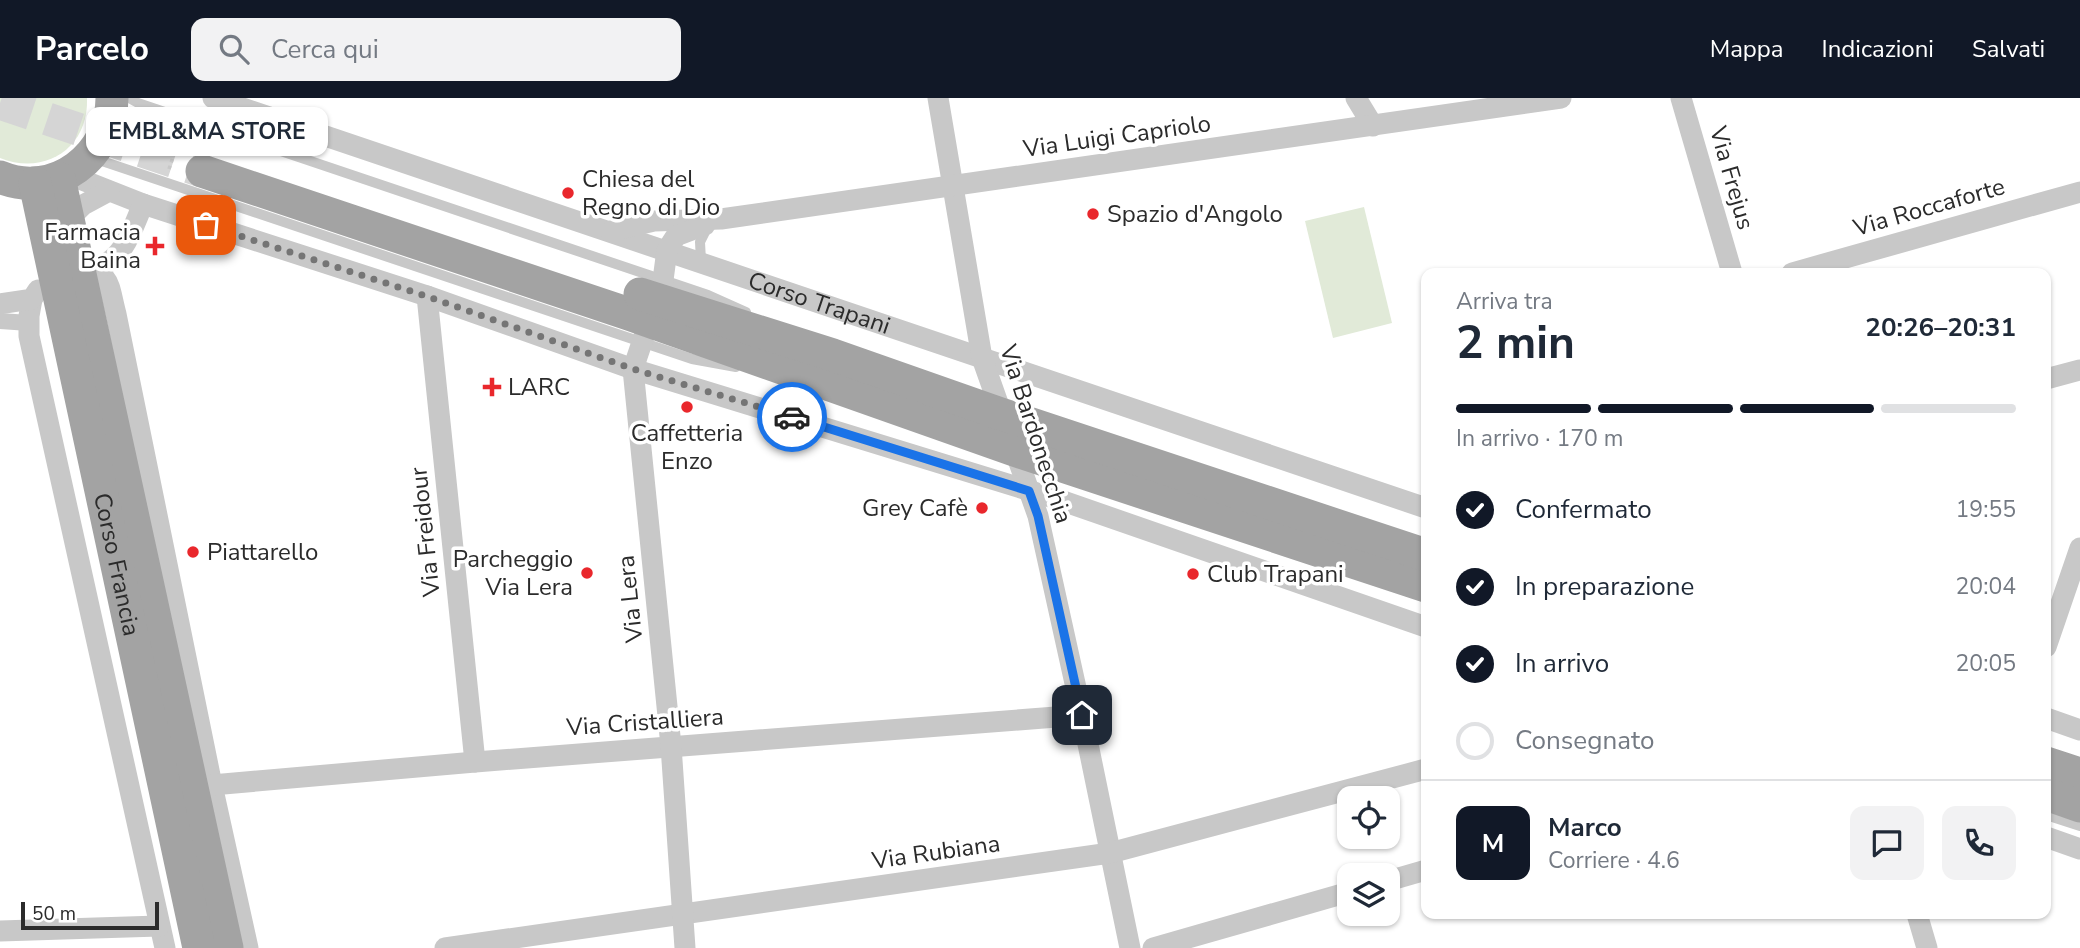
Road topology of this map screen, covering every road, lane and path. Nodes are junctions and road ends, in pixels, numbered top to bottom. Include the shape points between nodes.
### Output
1 (112, 98) edge
2 (129, 98) edge
3 (213, 98) edge
4 (938, 98) edge
5 (1356, 98) edge
6 (1562, 98) edge
7 (1681, 98) edge
8 (186, 120) junction
9 (1373, 126) junction
10 (205, 161) tunnel mouth
11 (63, 173) junction
12 (0, 177) edge
13 (165, 182) junction
14 (954, 186) junction
15 (109, 191) junction
16 (2080, 192) edge
17 (143, 204) junction
18 (68, 220) junction
19 (715, 221) junction
20 (611, 231) junction
21 (667, 250) junction
22 (701, 261) junction
23 (76, 267) junction
24 (1731, 268) edge
25 (1811, 268) edge
26 (426, 296) junction
27 (32, 299) junction
28 (0, 304) edge
29 (652, 311) junction
30 (0, 321) edge
31 (29, 323) junction
32 (982, 358) junction
33 (633, 369) junction
34 (2080, 370) edge
35 (2051, 378) edge
36 (1001, 414) junction
37 (1014, 450) junction
38 (1029, 491) junction
39 (1421, 506) edge
40 (2080, 548) edge
41 (1421, 553) edge
42 (1421, 584) edge
43 (1421, 624) edge
44 (2051, 632) edge
45 (1082, 715) junction
46 (2051, 720) edge
47 (2080, 730) edge
48 (671, 746) junction
49 (475, 762) junction
50 (2051, 765) edge
51 (1421, 770) edge
52 (2080, 774) edge
53 (212, 785) junction
54 (2051, 796) edge
55 (2080, 806) edge
56 (2051, 817) edge
57 (2080, 826) edge
58 (2051, 839) edge
59 (2080, 849) edge
60 (1110, 853) junction
61 (1421, 871) edge
62 (1400, 878) edge
63 (1337, 895) edge
64 (684, 915) junction
65 (1918, 919) edge
66 (159, 926) junction
67 (0, 931) edge
68 (165, 948) edge
69 (200, 948) edge
70 (226, 948) edge
71 (248, 948) edge
72 (445, 948) edge
73 (685, 948) edge
74 (1130, 948) edge
75 (1153, 948) edge
76 (1927, 948) edge

1 - 11 main road via 104,137
2 - 8 lane, Corso Trapani
3 - 20 street, Corso Trapani
4 - 14 street, Via Bardonecchia
5 - 9 street
6 - 9 street, Via Luigi Capriolo
7 - 24 street, Via Frejus
8 - 13 path
8 - 29 lane, Corso Trapani
9 - 14 street, Via Luigi Capriolo
10 - 29 main road, Corso Trapani
11 - 12 main road via 10,181
11 - 13 lane, Corso Trapani
11 - 15 street
11 - 18 main road, Corso Francia
11 - 23 main road, Corso Francia
13 - 29 lane, Corso Trapani
14 - 19 street, Via Luigi Capriolo
14 - 32 street, Via Bardonecchia
15 - 17 street
15 - 18 street via 83,205
16 - 25 street, Via Roccaforte
17 - 23 street via 116,257
17 - 26 street
18 - 23 main road, Corso Francia
19 - 20 street, Via Luigi Capriolo via 654,220
19 - 21 street, Via Luigi Capriolo via 676,236
19 - 22 lane via 700,242
20 - 21 street, Corso Trapani
21 - 22 street, Corso Trapani
21 - 29 street, Via Lera
22 - 32 street, Corso Trapani
23 - 27 street
23 - 53 street, Corso Francia via 106,279 116,314
23 - 69 main road, Corso Francia
23 - 70 main road, Corso Francia
26 - 33 street
26 - 49 street, Via Freidour
27 - 28 street
27 - 31 street, Corso Francia
29 - 33 street, Via Lera
29 - 36 main road, Corso Trapani via 833,355
29 - 37 main road, Corso Trapani via 812,380
30 - 31 street
31 - 66 street, Corso Francia
32 - 36 street, Via Bardonecchia
32 - 39 street, Corso Trapani
33 - 38 street
33 - 48 street, Via Lera
34 - 35 street
36 - 37 street, Via Bardonecchia
36 - 41 main road, Corso Trapani
37 - 38 street, Via Bardonecchia
37 - 42 main road, Corso Trapani
38 - 43 street
38 - 45 street, Via Bardonecchia
40 - 44 street
45 - 48 street, Via Cristalliera
45 - 60 street, Via Bardonecchia
46 - 47 street
48 - 49 street, Via Cristalliera
48 - 64 street, Via Lera
49 - 53 street, Via Cristalliera
50 - 52 main road
51 - 60 street, Via Rubiana
53 - 71 street, Corso Francia
54 - 55 main road
56 - 57 lane
58 - 59 street
60 - 64 street, Via Rubiana
60 - 74 street, Via Bardonecchia
61 - 62 street
63 - 75 street
64 - 72 street, Via Rubiana
64 - 73 street, Via Lera
65 - 76 street
66 - 67 street
66 - 68 street, Corso Francia

